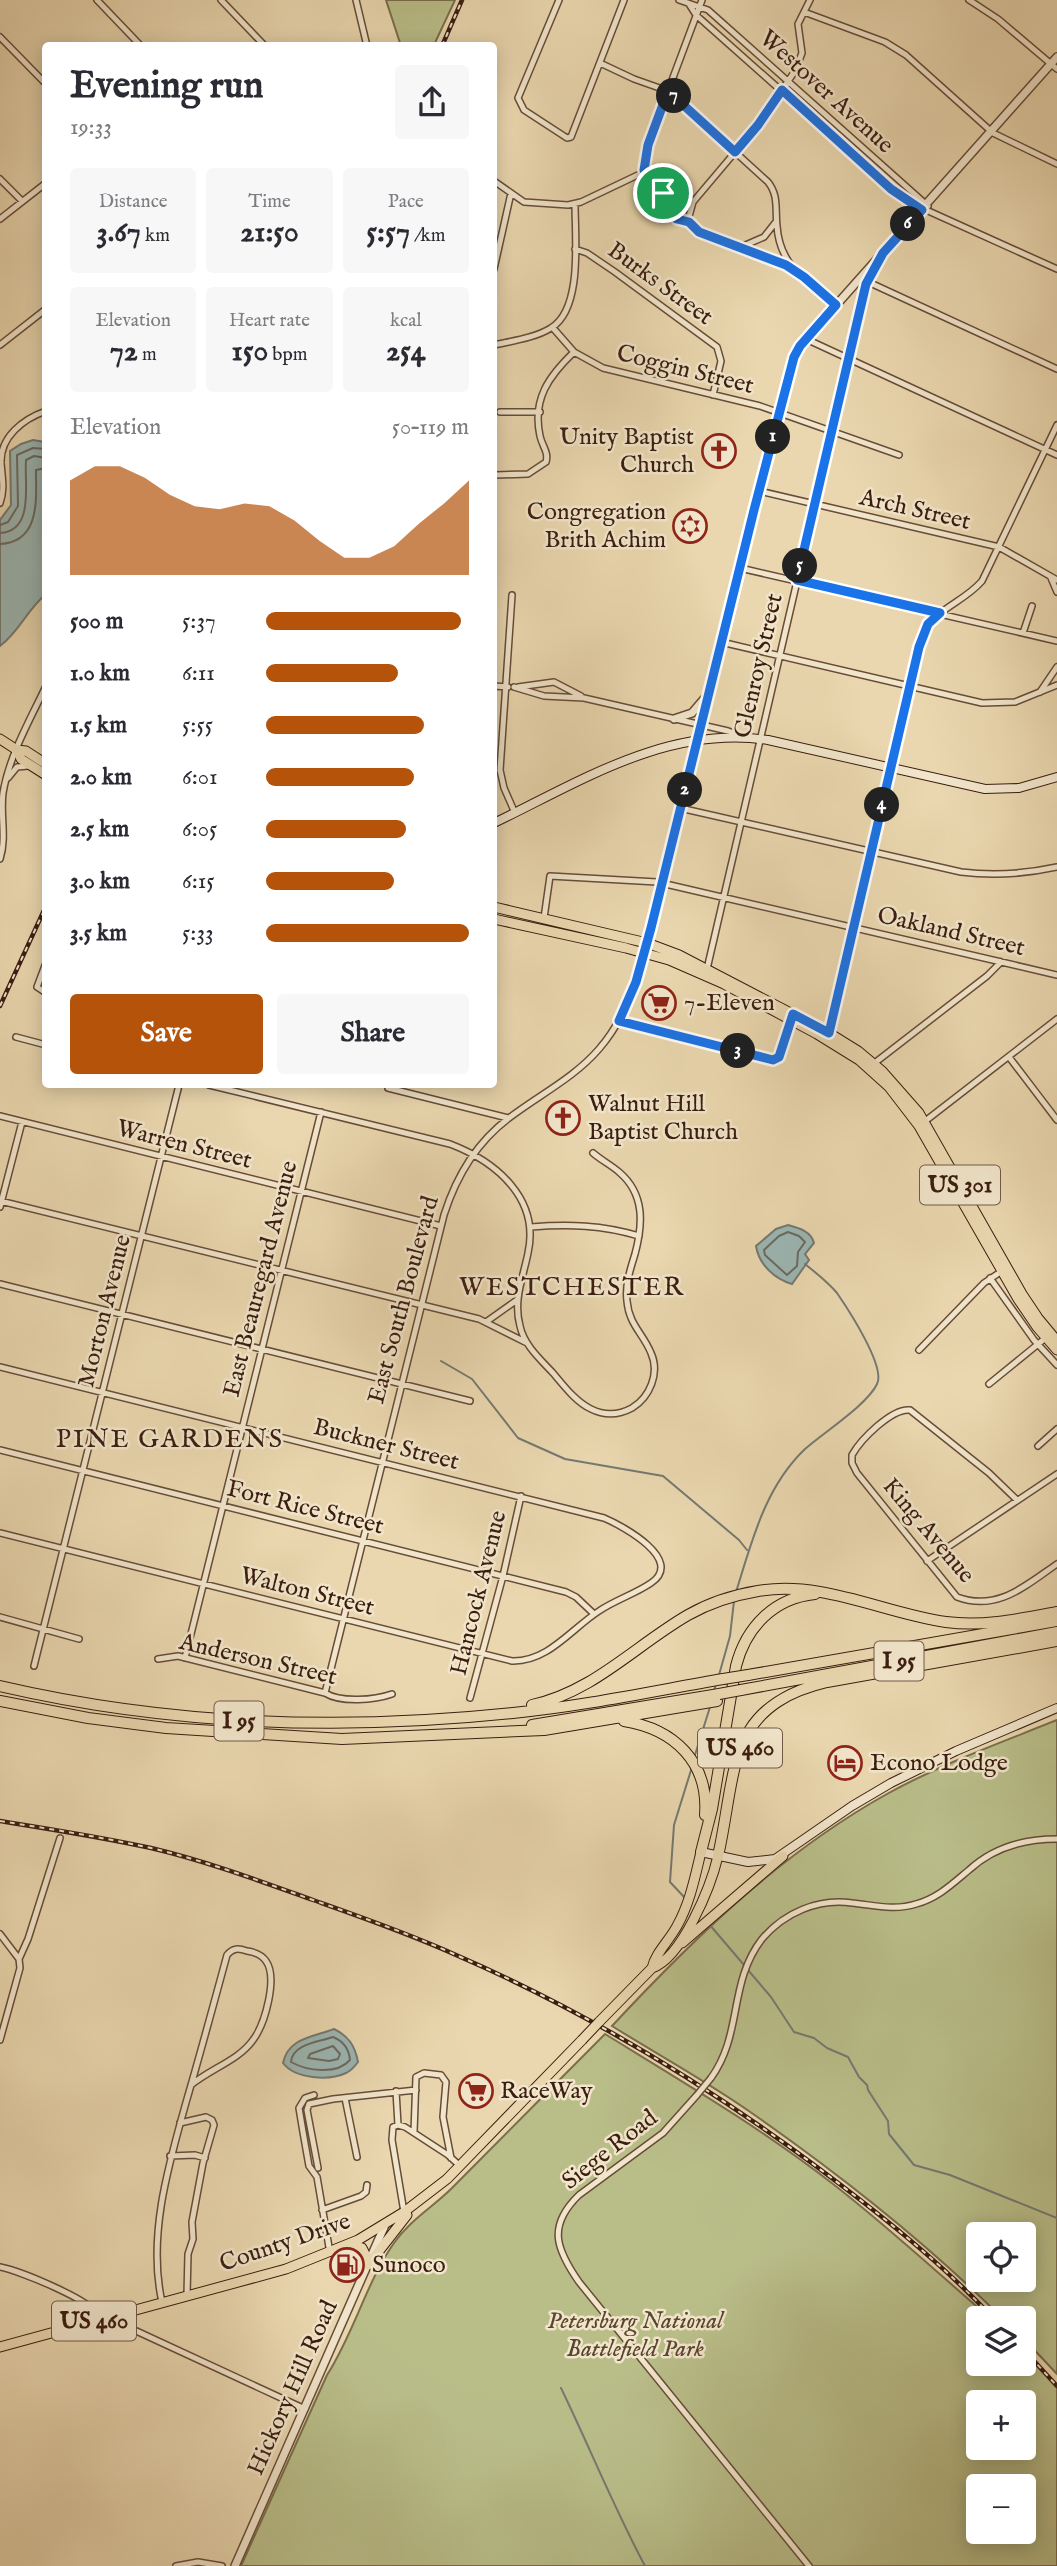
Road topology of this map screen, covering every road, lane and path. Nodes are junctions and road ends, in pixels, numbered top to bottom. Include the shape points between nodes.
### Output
1 (97, 0) edge
2 (221, 0) edge
3 (356, 0) edge
4 (559, 0) edge
5 (624, 0) edge
6 (679, 0) edge
7 (810, 0) edge
8 (970, 0) edge
9 (700, 3) edge
10 (689, 4) junction
11 (804, 12) junction
12 (696, 15) junction
13 (0, 37) edge
14 (137, 42) edge
15 (261, 42) edge
16 (366, 42) edge
17 (747, 44) junction
18 (740, 53) junction
19 (1057, 57) edge
20 (600, 63) junction
21 (1054, 67) edge
22 (42, 79) edge
23 (788, 81) junction
24 (782, 90) junction
25 (668, 91) junction
26 (834, 123) junction
27 (827, 131) junction
28 (991, 131) junction
29 (735, 152) junction
30 (1057, 164) edge
31 (644, 170) junction
32 (0, 179) edge
33 (497, 183) edge
34 (42, 186) edge
35 (511, 193) junction
36 (22, 201) junction
37 (575, 204) junction
38 (924, 207) junction
39 (0, 219) edge
40 (776, 220) junction
41 (689, 222) junction
42 (739, 248) junction
43 (575, 249) junction
44 (497, 256) edge
45 (1057, 270) edge
46 (796, 271) junction
47 (863, 280) junction
48 (836, 305) junction
49 (42, 313) edge
50 (552, 328) junction
51 (806, 339) junction
52 (497, 344) edge
53 (0, 345) edge
54 (574, 352) junction
55 (849, 359) junction
56 (1057, 369) edge
57 (713, 395) junction
58 (500, 412) dead end
59 (540, 412) junction
60 (42, 413) edge
61 (779, 413) junction
62 (1057, 425) edge
63 (832, 431) junction
64 (1045, 450) junction
65 (899, 455) dead end
66 (1057, 455) edge
67 (497, 475) edge
68 (759, 491) junction
69 (0, 503) edge
70 (815, 504) junction
71 (999, 547) junction
72 (740, 568) junction
73 (1054, 579) edge
74 (797, 580) junction
75 (1057, 592) edge
76 (512, 595) dead end
77 (1032, 606) dead end
78 (940, 613) junction
79 (1023, 633) junction
80 (1057, 641) edge
81 (721, 642) junction
82 (780, 656) junction
83 (1057, 667) edge
84 (910, 685) junction
85 (1057, 685) edge
86 (497, 686) edge
87 (505, 686) junction
88 (514, 687) junction
89 (1040, 692) junction
90 (708, 693) junction
91 (42, 695) edge
92 (583, 698) junction
93 (674, 719) junction
94 (701, 725) junction
95 (746, 737) junction
96 (0, 738) edge
97 (697, 739) junction
98 (760, 739) junction
99 (17, 750) junction
100 (42, 761) edge
101 (32, 766) junction
102 (890, 769) junction
103 (42, 772) edge
104 (1057, 777) edge
105 (6, 780) junction
106 (680, 808) junction
107 (515, 813) junction
108 (497, 822) edge
109 (741, 822) junction
110 (871, 852) junction
111 (0, 859) edge
112 (1057, 867) edge
113 (662, 883) junction
114 (723, 897) junction
115 (497, 909) edge
116 (544, 918) junction
117 (497, 920) edge
118 (853, 927) junction
119 (646, 948) junction
120 (1001, 962) junction
121 (706, 971) junction
122 (42, 974) edge
123 (1057, 975) edge
124 (42, 992) edge
125 (792, 1017) junction
126 (1057, 1019) edge
127 (619, 1021) junction
128 (16, 1037) dead end
129 (828, 1037) junction
130 (42, 1044) edge
131 (1009, 1057) junction
132 (871, 1066) junction
133 (178, 1088) edge
134 (221, 1088) edge
135 (388, 1088) dead end
136 (321, 1112) junction
137 (0, 1116) edge
138 (508, 1118) junction
139 (1057, 1120) edge
140 (22, 1122) junction
141 (922, 1124) junction
142 (593, 1153) dead end
143 (473, 1155) junction
144 (161, 1157) junction
145 (301, 1192) junction
146 (1, 1203) edge
147 (441, 1226) junction
148 (531, 1227) junction
149 (142, 1236) junction
150 (639, 1236) junction
151 (282, 1270) junction
152 (1002, 1271) junction
153 (990, 1278) junction
154 (0, 1284) edge
155 (517, 1300) junction
156 (422, 1305) junction
157 (122, 1314) junction
158 (486, 1322) junction
159 (1048, 1339) edge
160 (527, 1343) junction
161 (262, 1348) junction
162 (919, 1350) dead end
163 (1057, 1350) edge
164 (1057, 1365) edge
165 (0, 1367) edge
166 (402, 1384) junction
167 (989, 1384) dead end
168 (103, 1392) junction
169 (470, 1401) dead end
170 (242, 1427) junction
171 (1057, 1429) edge
172 (1038, 1446) dead end
173 (0, 1450) edge
174 (382, 1462) junction
175 (83, 1472) junction
176 (1057, 1474) edge
177 (521, 1496) junction
178 (1017, 1500) junction
179 (222, 1506) junction
180 (0, 1533) edge
181 (363, 1540) junction
182 (64, 1550) junction
183 (927, 1561) junction
184 (1057, 1564) edge
185 (503, 1576) junction
186 (204, 1584) junction
187 (830, 1594) junction
188 (1057, 1612) edge
189 (594, 1614) junction
190 (0, 1617) edge
191 (344, 1619) junction
192 (1057, 1621) edge
193 (45, 1628) junction
194 (79, 1639) dead end
195 (1056, 1639) edge
196 (483, 1654) junction
197 (184, 1658) junction
198 (158, 1659) dead end
199 (34, 1666) dead end
200 (822, 1683) junction
201 (0, 1686) edge
202 (325, 1693) junction
203 (740, 1693) junction
204 (392, 1694) dead end
205 (718, 1697) junction
206 (470, 1698) dead end
207 (0, 1701) edge
208 (1057, 1708) edge
209 (480, 1716) junction
210 (613, 1720) junction
211 (448, 1735) junction
212 (60, 1838) dead end
213 (1057, 1839) edge
214 (703, 1847) junction
215 (718, 1856) junction
216 (783, 1856) junction
217 (0, 1934) edge
218 (675, 1948) junction
219 (19, 1959) junction
220 (652, 1968) junction
221 (0, 2040) edge
222 (191, 2085) junction
223 (416, 2090) junction
224 (396, 2091) junction
225 (314, 2095) dead end
226 (345, 2098) junction
227 (180, 2123) junction
228 (398, 2125) junction
229 (414, 2132) junction
230 (170, 2156) junction
231 (357, 2157) dead end
232 (205, 2158) junction
233 (451, 2158) junction
234 (459, 2165) junction
235 (318, 2168) dead end
236 (367, 2185) dead end
237 (416, 2204) junction
238 (323, 2210) junction
239 (404, 2212) junction
240 (385, 2225) junction
241 (351, 2244) junction
242 (330, 2253) junction
243 (368, 2263) junction
244 (0, 2267) edge
245 (187, 2295) junction
246 (162, 2302) junction
247 (117, 2315) junction
248 (102, 2319) junction
249 (0, 2347) edge
250 (305, 2409) junction
251 (176, 2566) edge
252 (222, 2566) edge
253 (235, 2566) edge
254 (810, 2566) edge

1 - 14 street
2 - 15 street
3 - 16 street
4 - 20 street via 518,98 524,110 569,138
5 - 20 street
6 - 10 street, Westover Avenue
7 - 11 street
8 - 21 street
9 - 10 street, Westover Avenue
9 - 12 street
9 - 17 street, Westover Avenue
10 - 12 street, Westover Avenue
11 - 23 street via 798,24 801,57
11 - 28 street via 874,37 906,55
12 - 18 street, Westover Avenue
12 - 25 street
13 - 22 street
17 - 18 street
17 - 23 street, Westover Avenue
18 - 24 street, Westover Avenue
19 - 21 street, East South Boulevard
20 - 25 street
21 - 28 street, East South Boulevard
23 - 24 street
23 - 26 street, Westover Avenue
24 - 27 street, Westover Avenue
24 - 29 street
25 - 29 street
25 - 31 street
26 - 27 street
26 - 38 street, Westover Avenue
27 - 38 street, Westover Avenue via 891,189
28 - 30 street
28 - 38 street, East South Boulevard
29 - 40 street via 773,187
29 - 41 street via 696,198
31 - 37 street
31 - 41 street via 677,219
32 - 36 street
33 - 35 street
34 - 36 street
35 - 37 street via 530,203
35 - 44 street
36 - 39 street
37 - 43 street
38 - 45 street, Westover Avenue
38 - 47 street, East South Boulevard
40 - 42 street via 764,237
40 - 46 street via 782,248
41 - 42 street via 694,229
42 - 46 street
43 - 50 street via 571,303 562,321
43 - 57 street, Burks Street via 615,272 714,344 721,361
46 - 48 street
47 - 48 street, East South Boulevard
47 - 55 street, Glenroy Street
47 - 56 street
48 - 51 street, East South Boulevard
49 - 53 street
50 - 52 street
50 - 54 street, Coggin Street
51 - 55 street
51 - 61 street, East South Boulevard via 794,357
54 - 57 street, Coggin Street via 603,368
54 - 59 street via 546,383
55 - 63 street, Glenroy Street
55 - 64 street
57 - 61 street, Coggin Street
58 - 59 street
59 - 67 street via 539,433 547,459 525,475
60 - 69 street via 4,442
61 - 63 street, Coggin Street
61 - 68 street, East South Boulevard
62 - 64 street
63 - 65 street, Coggin Street
63 - 70 street, Glenroy Street
64 - 66 street
64 - 71 street
68 - 70 street, Arch Street
68 - 72 street, East South Boulevard
70 - 71 street, Arch Street
70 - 74 street, Glenroy Street
71 - 73 street, Arch Street
71 - 78 street via 982,582
72 - 74 street
72 - 81 street, East South Boulevard
73 - 75 street
74 - 78 street
74 - 82 street, Glenroy Street
76 - 87 street
77 - 79 street
78 - 79 street
78 - 84 street via 930,620 923,635
79 - 80 street
81 - 82 street
81 - 90 street, East South Boulevard
82 - 84 street
82 - 98 street, Glenroy Street
83 - 89 street
84 - 89 street via 997,704
84 - 102 street
85 - 89 street
86 - 87 street
87 - 88 street
87 - 107 street via 501,776
88 - 92 street via 544,696
88 - 92 street via 549,681
90 - 93 street via 697,710
90 - 94 street, East South Boulevard
91 - 99 street
92 - 93 street
93 - 94 street
94 - 95 street
94 - 97 street, East South Boulevard
95 - 97 main road
95 - 98 main road
96 - 99 main road
97 - 106 street, East South Boulevard
97 - 107 main road via 642,753
98 - 102 main road
98 - 109 street, Glenroy Street
99 - 100 main road
99 - 101 main road via 21,760
99 - 105 street
101 - 103 main road
101 - 105 street via 17,767
102 - 104 main road via 985,789 1019,788
102 - 110 street
105 - 111 street
106 - 109 street
106 - 113 street, East South Boulevard
107 - 108 main road
109 - 110 street
109 - 114 street, Glenroy Street
110 - 112 street via 979,874
110 - 118 street
113 - 114 street, Oakland Street
113 - 116 street, Oakland Street via 550,876
113 - 119 street, East South Boulevard
114 - 118 street, Oakland Street
114 - 121 street, Glenroy Street
115 - 116 main road, US 301
116 - 119 main road, US 301
117 - 119 main road, US 301
118 - 120 street, Oakland Street
118 - 129 street
119 - 121 main road, US 301
119 - 127 street, East South Boulevard
120 - 123 street, Oakland Street
120 - 132 street
121 - 125 main road, US 301
122 - 124 street via 37,987
125 - 127 street via 778,1058 773,1060
125 - 129 main road, US 301
126 - 131 street
127 - 138 street, East South Boulevard via 582,1066
128 - 130 street
129 - 132 main road, US 301
131 - 139 street
131 - 141 street
132 - 141 main road, US 301 via 898,1087
133 - 144 street, Morton Avenue
134 - 136 street
135 - 138 street
136 - 143 street via 450,1144
136 - 145 street, East Beauregard Avenue
137 - 140 street, Warren Street
138 - 143 street, East South Boulevard
140 - 144 street, Warren Street
140 - 146 street
141 - 152 main road, US 301
141 - 159 main road, US 301
142 - 150 street via 634,1190 641,1214
143 - 147 street, East South Boulevard via 454,1188
143 - 148 street via 514,1187
144 - 145 street, Warren Street
144 - 149 street, Morton Avenue
145 - 147 street, Warren Street
145 - 151 street, East Beauregard Avenue
146 - 149 street
147 - 156 street, East South Boulevard
148 - 150 street via 588,1225
148 - 155 street
149 - 151 street
149 - 157 street, Morton Avenue
150 - 160 street via 626,1298 632,1324 654,1364 649,1391 639,1403 605,1414 585,1406
151 - 156 street
151 - 161 street, East Beauregard Avenue
152 - 153 street
152 - 159 main road, US 301 via 1026,1313
153 - 159 street
153 - 162 street
154 - 157 street
155 - 158 street
155 - 160 street via 519,1325
156 - 158 street
156 - 166 street, East South Boulevard
157 - 161 street
157 - 168 street, Morton Avenue
158 - 160 street
159 - 163 main road, US 301
159 - 164 street
159 - 167 street
161 - 166 street
161 - 170 street, East Beauregard Avenue
165 - 168 street, Buckner Street
166 - 169 street
166 - 174 street, East South Boulevard
168 - 170 street, Buckner Street
168 - 175 street, Morton Avenue
170 - 174 street, Buckner Street
170 - 179 street, East Beauregard Avenue
171 - 172 street
173 - 175 street, Fort Rice Street
174 - 177 street, Buckner Street
174 - 181 street, East South Boulevard
175 - 179 street, Fort Rice Street
175 - 182 street, Morton Avenue
176 - 178 street
177 - 185 street, Hancock Avenue
177 - 189 street, Buckner Street via 612,1521 659,1556 661,1567 655,1580
178 - 183 street
178 - 183 street, King Avenue via 914,1412 891,1415 858,1447 852,1458 854,1468
179 - 181 street, Fort Rice Street
179 - 186 street, East Beauregard Avenue
180 - 182 street, Walton Street
181 - 185 street, Fort Rice Street
181 - 191 street, East South Boulevard
182 - 186 street, Walton Street
182 - 193 street, Morton Avenue
183 - 184 street, King Avenue via 957,1597 972,1603 1011,1595
185 - 189 street, Fort Rice Street via 571,1594
185 - 196 street, Hancock Avenue
186 - 191 street, Walton Street
186 - 197 street, East Beauregard Avenue
187 - 188 highway, US 460 via 955,1623 989,1623
187 - 209 highway via 774,1589 720,1601 687,1616 570,1692
187 - 214 highway, US 460 via 782,1603 746,1638 736,1666
189 - 196 street, Walton Street via 536,1657 512,1661
190 - 193 street
191 - 196 street, Walton Street
191 - 202 street, East South Boulevard
192 - 209 highway, I 95, bridge via 563,1707
193 - 194 street
193 - 199 street, Morton Avenue
195 - 200 highway, US 460
195 - 203 highway, I 95
196 - 206 street, Hancock Avenue
197 - 198 street, Anderson Street
197 - 202 street, Anderson Street
200 - 203 highway
200 - 215 highway, US 460 via 784,1697 751,1726 738,1755
201 - 209 highway, I 95 via 111,1707 233,1720 313,1724
202 - 204 street, Anderson Street via 355,1698
203 - 205 highway
205 - 210 highway
205 - 211 highway, I 95
207 - 211 highway, I 95 via 107,1721 221,1734 342,1740
208 - 216 main road via 900,1779 831,1820
210 - 211 highway via 544,1730
210 - 214 highway via 654,1729 688,1755 705,1788
212 - 219 street
213 - 254 street, Siege Road, bridge via 1003,1848 979,1861 941,1893 917,1904 891,1908 825,1902 787,1917 764,1937 748,1964 722,2063 663,2133 579,2195 558,2226 558,2245 579,2282
214 - 215 main road
214 - 220 main road, County Drive / US 460 via 688,1903
215 - 216 main road via 760,1863
215 - 218 main road, County Drive / US 460 via 700,1908
216 - 218 main road
217 - 219 street
218 - 220 main road, County Drive / US 460 via 661,1965
219 - 221 street
220 - 234 main road, County Drive / US 460, bridge
222 - 222 street via 227,1955 239,1949 261,1956 271,1982 257,2034 243,2050
222 - 227 street
223 - 224 street
223 - 229 street
223 - 233 street via 419,2074 436,2073 444,2079 443,2117
224 - 226 street
224 - 228 street
225 - 238 street via 305,2098 299,2108 309,2166 317,2177
226 - 231 street
226 - 235 street via 307,2107
227 - 230 street
227 - 232 street via 206,2117 212,2120
228 - 229 street
228 - 239 street via 392,2130 392,2140
229 - 233 street
230 - 232 street
230 - 246 street via 156,2256
232 - 245 street via 192,2222
233 - 234 street
234 - 237 main road, County Drive / US 460
236 - 238 street via 361,2196
237 - 239 main road, County Drive / US 460
237 - 243 main road
238 - 242 street
239 - 240 main road, County Drive / US 460
240 - 241 main road, County Drive / US 460
240 - 243 street, Hickory Hill Road
241 - 242 main road, County Drive / US 460
241 - 243 main road via 362,2248
242 - 245 main road, County Drive / US 460
243 - 250 street, Hickory Hill Road
244 - 248 street via 66,2294 97,2310
245 - 246 main road, County Drive / US 460
246 - 247 main road, County Drive / US 460
247 - 248 main road, County Drive / US 460
247 - 250 street via 132,2329
248 - 249 main road, County Drive / US 460
250 - 253 street, Hickory Hill Road
251 - 252 street via 198,2562

